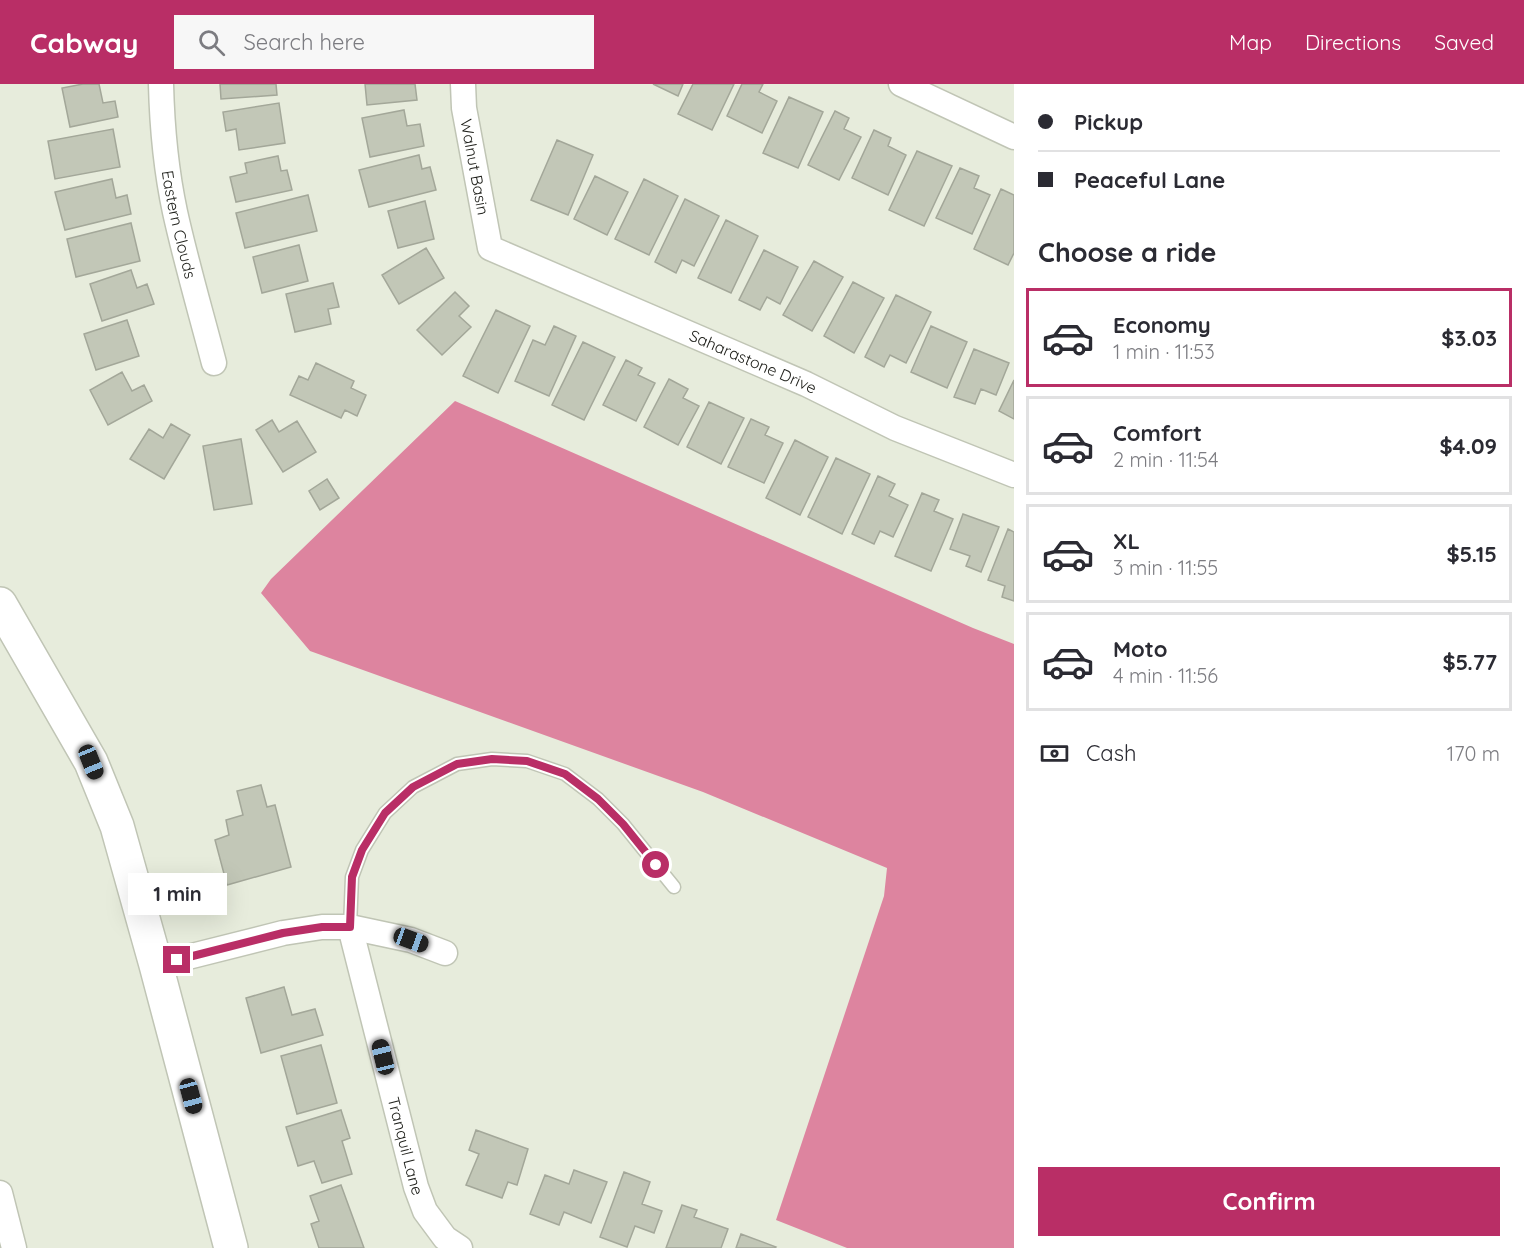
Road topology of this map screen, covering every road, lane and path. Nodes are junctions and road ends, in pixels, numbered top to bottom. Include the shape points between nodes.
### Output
1 (160, 84) edge
2 (463, 84) edge
3 (901, 84) edge
4 (1014, 137) edge
5 (490, 248) joint
6 (214, 363) dead end
7 (1014, 476) edge
8 (0, 604) edge
9 (674, 887) dead end
10 (350, 927) junction
11 (445, 953) dead end
12 (156, 965) junction
13 (0, 1194) edge
14 (14, 1248) edge
15 (231, 1248) edge
16 (460, 1248) edge

1 - 6 street, Eastern Clouds via 175,211
2 - 5 street, Walnut Basin
3 - 4 street
5 - 7 street, Saharastone Drive via 806,384 895,428
8 - 12 main road via 91,762 117,826
9 - 10 lane via 623,824 565,774 527,761 492,759 457,764 413,787 385,813 362,850 352,877
10 - 11 street via 411,940
10 - 12 street via 283,933
10 - 16 street, Tranquil Lane via 424,1211 445,1238
12 - 15 main road
13 - 14 street

